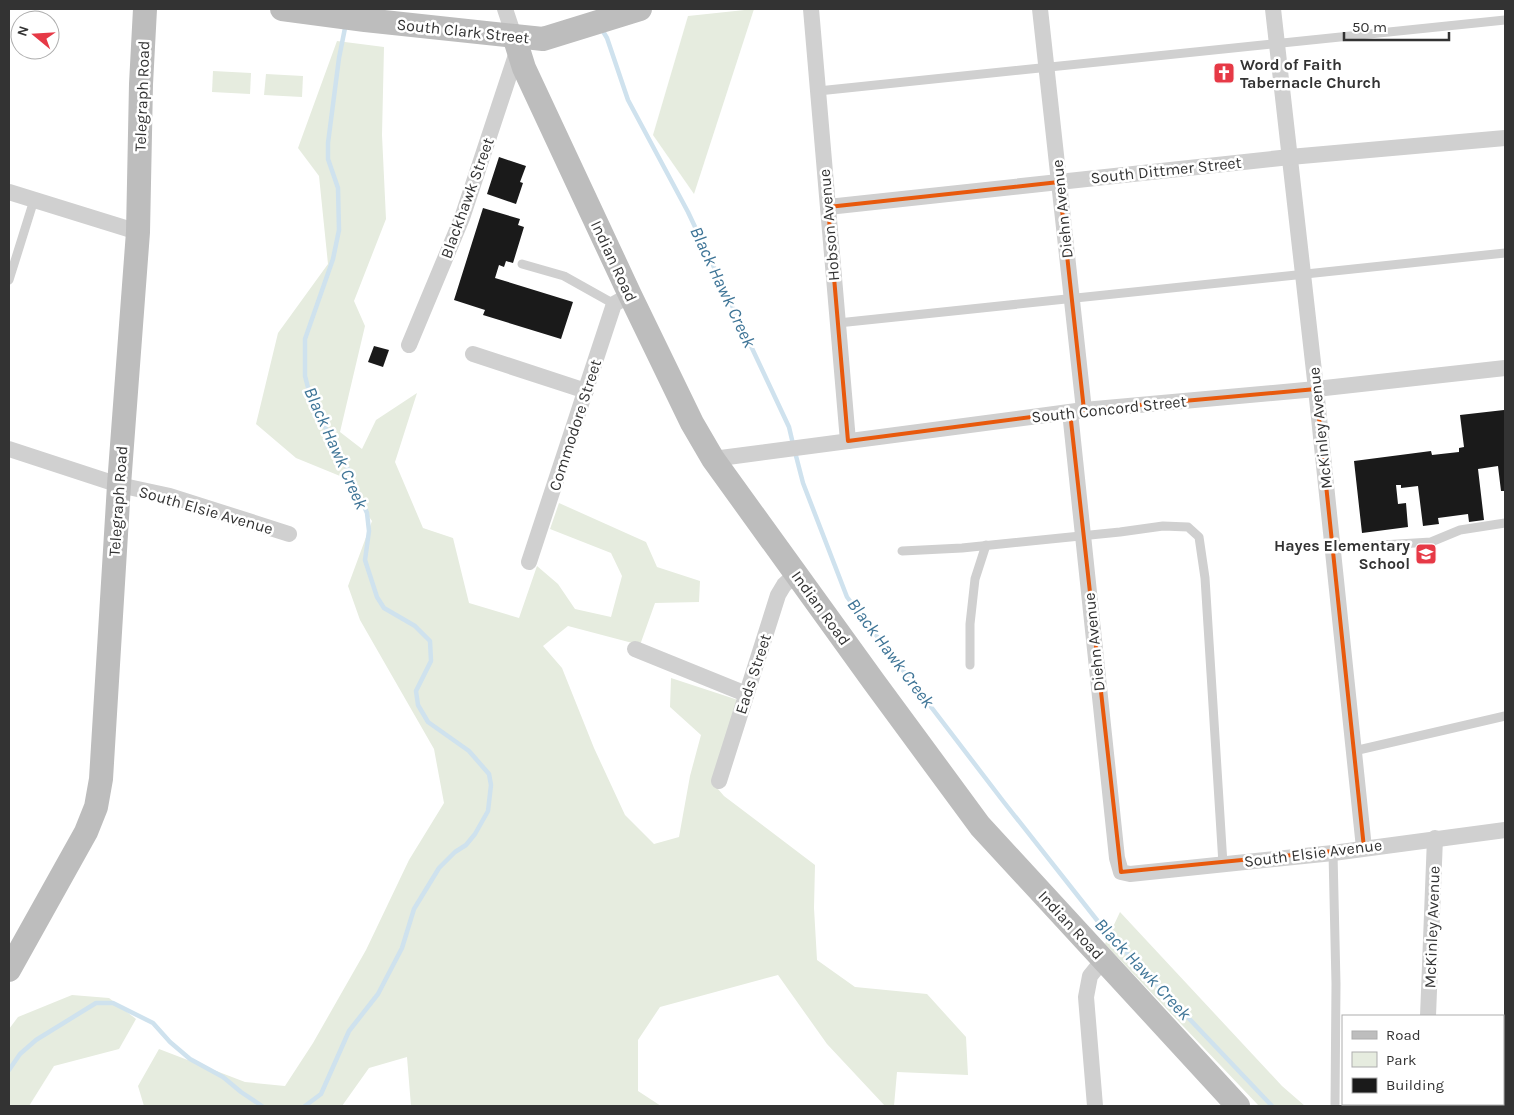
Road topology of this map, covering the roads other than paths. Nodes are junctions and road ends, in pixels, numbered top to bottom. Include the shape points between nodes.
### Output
1 (145, 9) edge
2 (282, 9) edge
3 (505, 9) edge
4 (640, 9) edge
5 (810, 9) edge
6 (1040, 9) edge
7 (1273, 9) edge
8 (1505, 20) edge
9 (516, 43) junction
10 (1277, 44) junction
11 (1047, 68) junction
12 (818, 91) junction
13 (1505, 138) edge
14 (1290, 157) junction
15 (1059, 182) junction
16 (9, 192) edge
17 (34, 200) junction
18 (828, 208) junction
19 (138, 232) junction
20 (1505, 253) edge
21 (522, 264) dead end
22 (1303, 274) junction
23 (9, 280) edge
24 (1072, 299) junction
25 (622, 300) junction
26 (838, 323) junction
27 (409, 345) dead end
28 (473, 354) dead end
29 (1505, 368) edge
30 (1316, 388) junction
31 (586, 391) junction
32 (1077, 411) junction
33 (848, 441) junction
34 (9, 449) edge
35 (714, 459) junction
36 (119, 485) junction
37 (1505, 523) edge
38 (289, 534) dead end
39 (1083, 535) junction
40 (986, 545) junction
41 (1333, 548) junction
42 (902, 550) dead end
43 (529, 562) dead end
44 (796, 574) junction
45 (635, 649) dead end
46 (970, 665) dead end
47 (746, 694) junction
48 (1505, 716) edge
49 (1354, 751) junction
50 (719, 781) dead end
51 (1505, 830) edge
52 (1435, 838) junction
53 (1364, 848) junction
54 (1333, 853) junction
55 (1223, 864) junction
56 (1121, 872) joint
57 (1103, 960) junction
58 (9, 970) edge
59 (1428, 1015) edge
60 (1095, 1106) edge
61 (1238, 1106) edge
62 (1335, 1106) edge

1 - 19 street, Telegraph Road
2 - 9 street, South Clark Street
3 - 9 street
4 - 9 street, South Clark Street via 543,39
5 - 12 street, Hobson Avenue
6 - 11 street, Diehn Avenue
7 - 10 street, McKinley Avenue
8 - 10 lane
9 - 25 street, Indian Road
9 - 27 street, Blackhawk Street via 462,218
10 - 11 lane
10 - 14 street, McKinley Avenue
11 - 12 lane
11 - 15 street, Diehn Avenue
12 - 18 street, Hobson Avenue
13 - 14 street, South Dittmer Street
14 - 15 street, South Dittmer Street
14 - 22 street, McKinley Avenue
15 - 18 street, South Dittmer Street
15 - 24 street, Diehn Avenue
16 - 17 street
17 - 19 street
17 - 23 lane
18 - 26 street, Hobson Avenue
19 - 36 street, Telegraph Road
20 - 22 lane
21 - 25 lane via 564,276
22 - 24 lane
22 - 30 street, McKinley Avenue
24 - 26 lane
24 - 32 street, Diehn Avenue
25 - 31 street, Commodore Street
25 - 35 street, Indian Road
26 - 33 street, Hobson Avenue
28 - 31 street
29 - 30 street, South Concord Street
30 - 32 street, South Concord Street
30 - 41 street, McKinley Avenue
31 - 43 street, Commodore Street
32 - 33 street, South Concord Street
32 - 39 street, Diehn Avenue
33 - 35 street, South Concord Street
34 - 36 street, South Elsie Avenue
35 - 44 street, Indian Road
36 - 38 street, South Elsie Avenue via 170,496
36 - 58 street, Telegraph Road via 101,779 96,807 72,859
37 - 41 lane via 1460,530 1431,542
39 - 40 lane
39 - 55 lane via 1163,526 1188,527 1200,537
39 - 56 street, Diehn Avenue
40 - 42 lane
40 - 46 lane via 975,579
41 - 49 street, McKinley Avenue
44 - 47 street, Eads Street via 778,595
44 - 57 street, Indian Road via 980,826
45 - 47 street
47 - 50 street, Eads Street
48 - 49 lane
49 - 53 street, McKinley Avenue
51 - 52 street, South Elsie Avenue
52 - 53 street, South Elsie Avenue
52 - 59 street, McKinley Avenue
53 - 54 street, South Elsie Avenue
54 - 55 street, South Elsie Avenue
54 - 62 lane
55 - 56 street, South Elsie Avenue via 1130,874
57 - 60 street via 1090,976 1086,997
57 - 61 street, Indian Road

